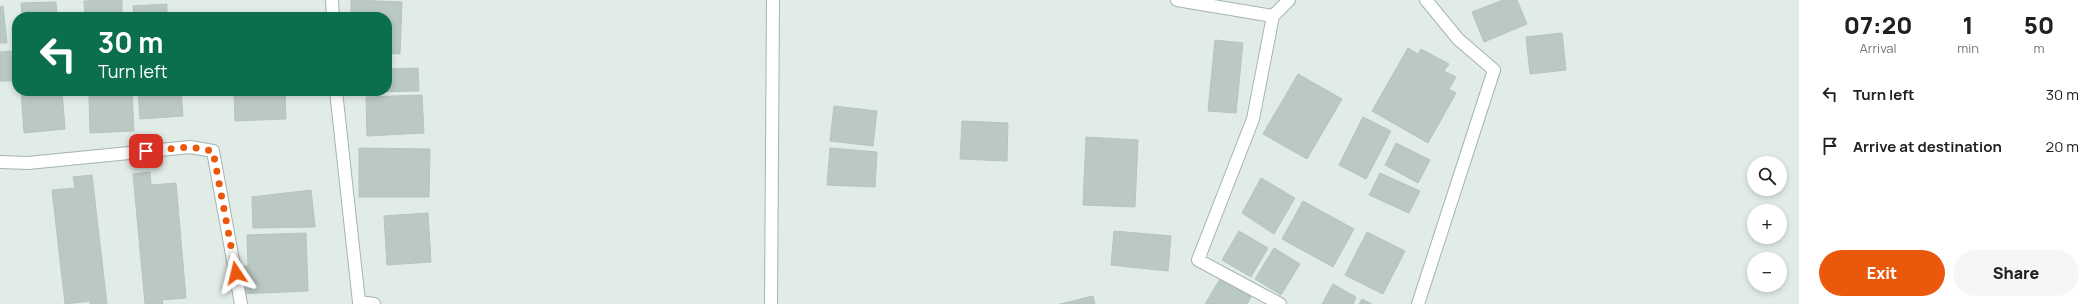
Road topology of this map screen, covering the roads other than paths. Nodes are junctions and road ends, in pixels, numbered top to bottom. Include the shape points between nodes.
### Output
1 (332, 0) edge
2 (773, 0) edge
3 (1177, 0) edge
4 (1289, 0) edge
5 (1426, 0) edge
6 (333, 12) edge
7 (1273, 16) junction
8 (337, 96) edge
9 (0, 162) edge
10 (242, 304) edge
11 (374, 304) edge
12 (771, 304) edge
13 (1280, 304) edge
14 (1418, 304) edge

1 - 6 street
2 - 12 street
3 - 7 street
4 - 7 street
5 - 14 street via 1458,40 1494,70
7 - 13 street via 1253,119 1198,260
8 - 11 street via 359,302
9 - 10 street via 28,163 190,147 213,151

